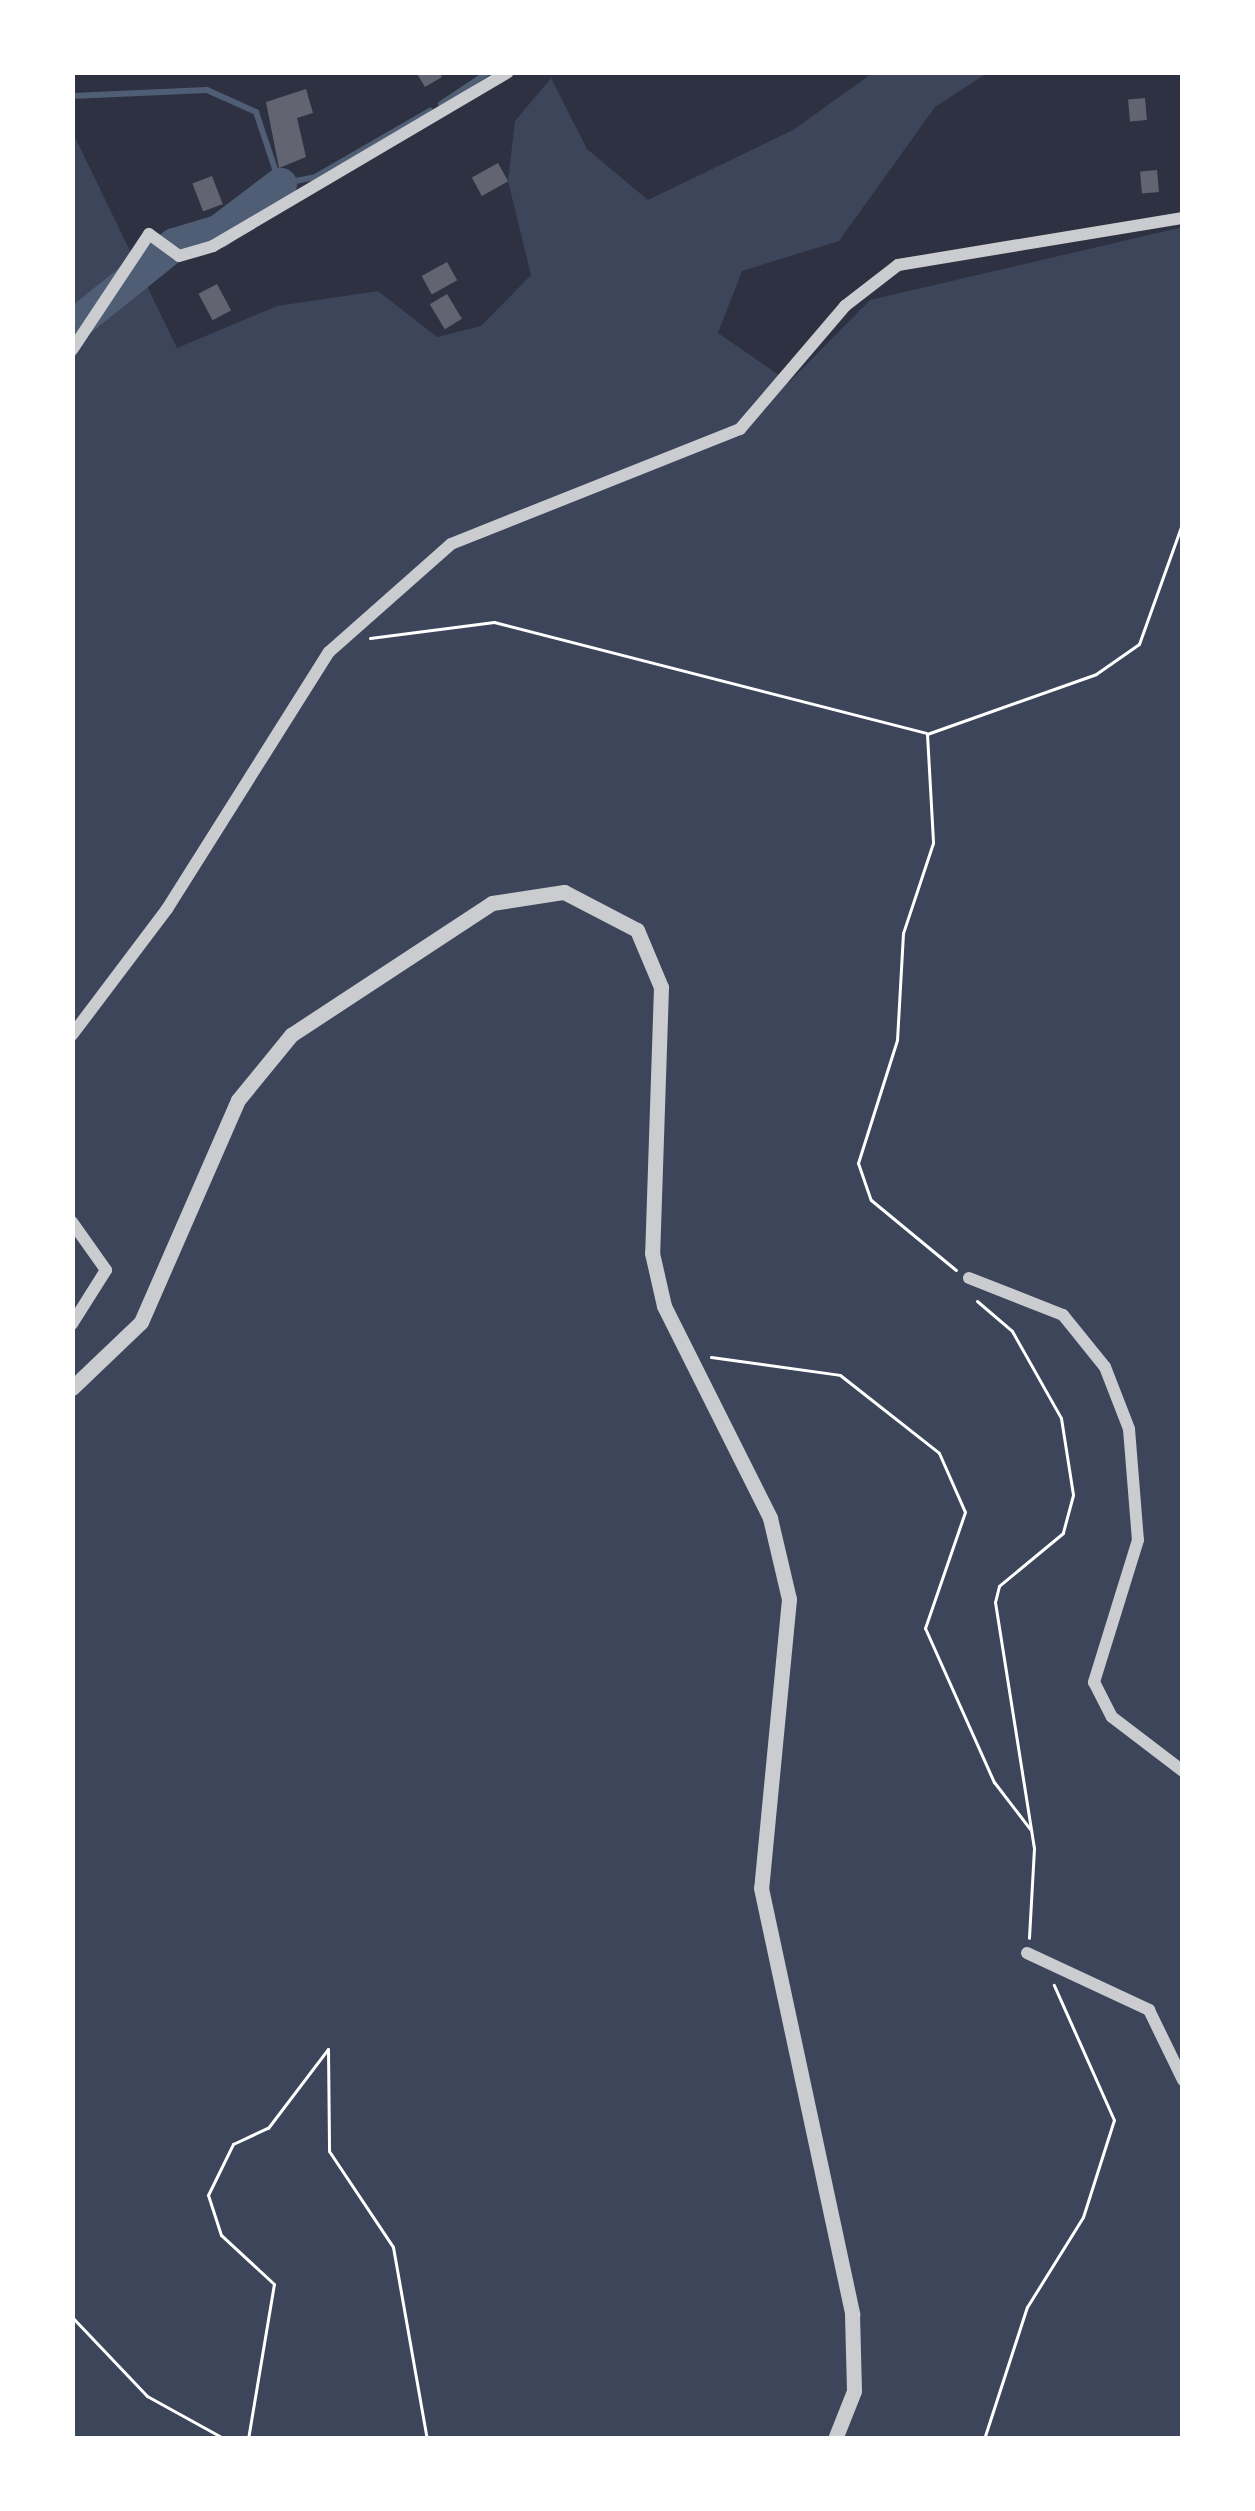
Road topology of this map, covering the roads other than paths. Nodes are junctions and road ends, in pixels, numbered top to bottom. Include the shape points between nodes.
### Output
1 (508, 72) edge
2 (1183, 218) edge
3 (72, 350) edge
4 (72, 1035) edge
5 (72, 1222) edge
6 (969, 1278) road end
7 (72, 1324) edge
8 (72, 1388) edge
9 (1183, 1771) edge
10 (1027, 1953) road end
11 (1183, 2080) edge
12 (835, 2439) edge

1 - 3 street via 213,246 179,256 149,234
2 - 4 street via 878,275 740,429 452,544 329,652 167,909
5 - 7 street via 106,1270
6 - 9 street via 1063,1315 1105,1367 1129,1429 1138,1540 1094,1682 1112,1717
8 - 12 street via 141,1322 238,1100 291,1035 493,903 536,891 605,906 637,930 661,987 652,1253 686,1355 770,1518 789,1599 761,1888 852,2314 854,2391
10 - 11 street via 1149,2010

